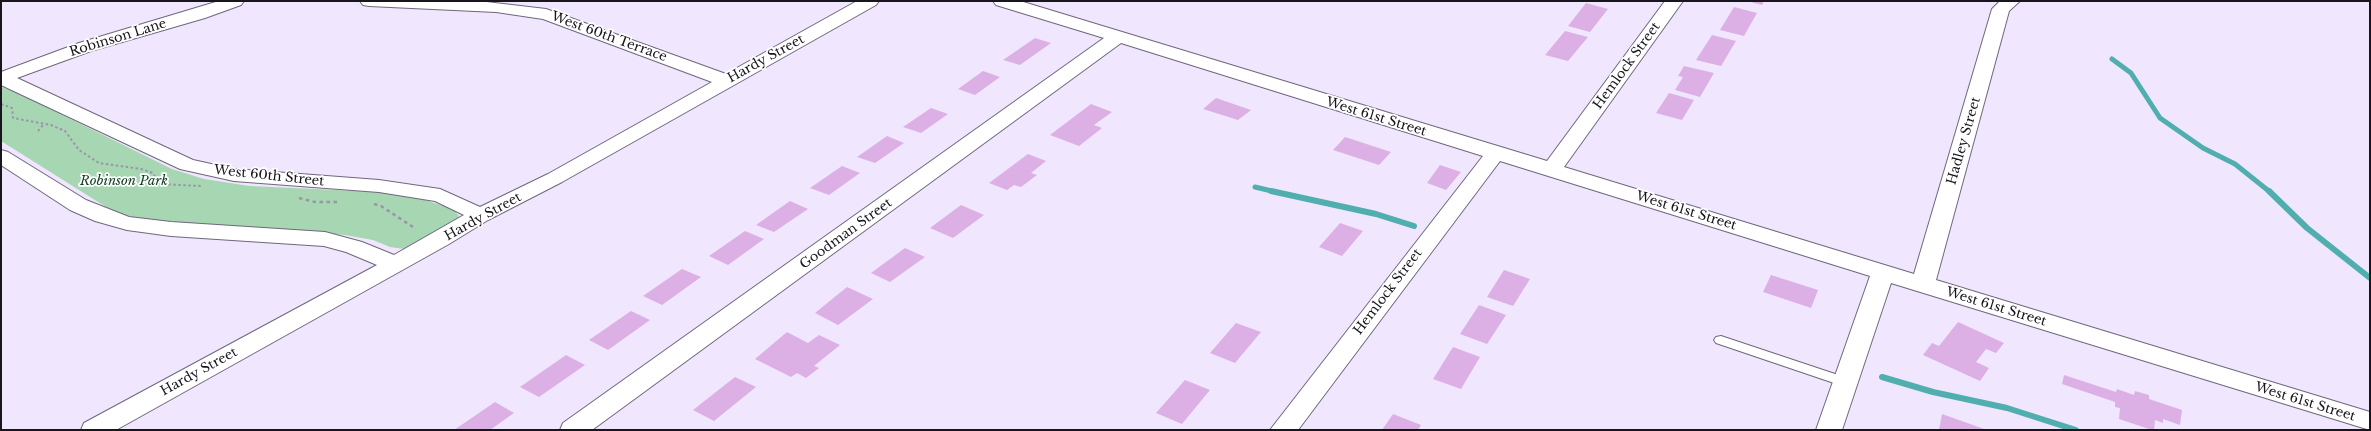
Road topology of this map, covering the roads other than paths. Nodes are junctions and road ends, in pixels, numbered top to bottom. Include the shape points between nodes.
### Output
1 (236, 1) edge
2 (369, 1) edge
3 (870, 1) edge
4 (1002, 1) edge
5 (1674, 1) edge
6 (2011, 1) edge
7 (1118, 37) junction
8 (1, 78) edge
9 (727, 81) junction
10 (1495, 154) junction
11 (1, 156) edge
12 (1551, 170) junction
13 (480, 215) junction
14 (395, 264) junction
15 (1883, 272) junction
16 (1923, 284) junction
17 (1721, 340) dead end
18 (1845, 382) junction
19 (2370, 422) edge
20 (94, 430) edge
21 (573, 430) edge
22 (1283, 430) edge
23 (1829, 430) edge

1 - 8 street, Robinson Lane via 85,47
2 - 9 street, West 60th Terrace via 509,8 546,14
3 - 9 street, Hardy Street
4 - 7 street, West 61st Street
5 - 12 street, Hemlock Street
6 - 16 street, Hadley Street via 2001,9
7 - 10 street, West 61st Street
7 - 21 street, Goodman Street
8 - 13 street, West 60th Street via 187,165 234,174 379,186 440,195
9 - 13 street, Hardy Street via 555,178
10 - 12 street, West 61st Street
10 - 22 street, Hemlock Street
11 - 14 street via 78,204 103,216 127,223 171,229 325,239 354,246
12 - 15 street, West 61st Street
13 - 14 street, Hardy Street
14 - 20 street, Hardy Street
15 - 16 street, West 61st Street
15 - 18 street
16 - 19 street, West 61st Street
17 - 18 lane
18 - 23 street

